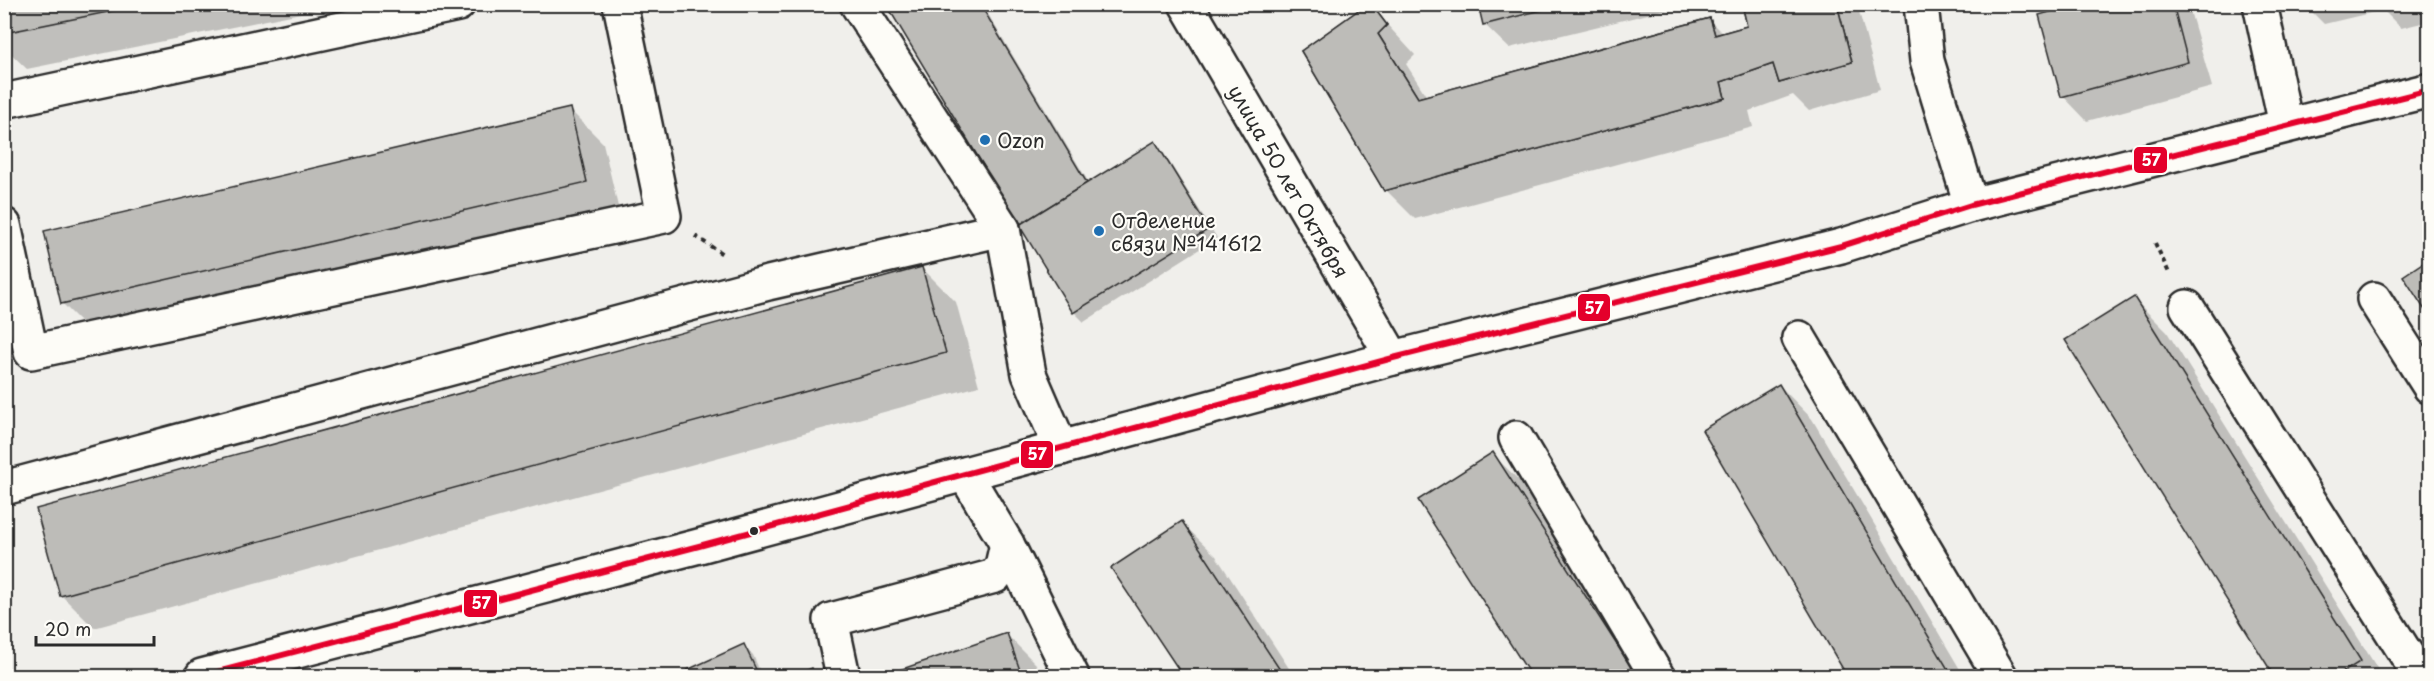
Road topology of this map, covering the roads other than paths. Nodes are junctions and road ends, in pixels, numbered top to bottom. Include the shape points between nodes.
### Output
1 (458, 4) edge
2 (620, 4) edge
3 (857, 4) edge
4 (1186, 4) edge
5 (1921, 4) edge
6 (2260, 4) edge
7 (2430, 90) edge
8 (4, 102) edge
9 (2286, 125) junction
10 (1971, 205) junction
11 (4, 225) edge
12 (1003, 229) junction
13 (2374, 299) dead end
14 (2187, 307) dead end
15 (1799, 338) dead end
16 (1393, 358) junction
17 (2430, 387) edge
18 (1516, 438) dead end
19 (1061, 448) junction
20 (965, 474) junction
21 (4, 488) edge
22 (1007, 544) junction
23 (202, 676) edge
24 (843, 676) edge
25 (1072, 676) edge
26 (1657, 676) edge
27 (2000, 676) edge
28 (2420, 676) edge

1 - 8 street
2 - 11 street via 664,216 31,351
3 - 12 street
4 - 16 street, улица 50 лет Октября
5 - 10 street via 1927,61
6 - 9 street
7 - 9 street
9 - 10 street
10 - 16 street via 1841,246
12 - 19 street via 1029,374
12 - 21 street via 768,284
13 - 17 street
14 - 28 street
15 - 27 street
16 - 19 street
18 - 26 street
19 - 20 street
20 - 22 street
20 - 23 street
22 - 24 street via 1002,566 995,576 831,620
22 - 25 street

